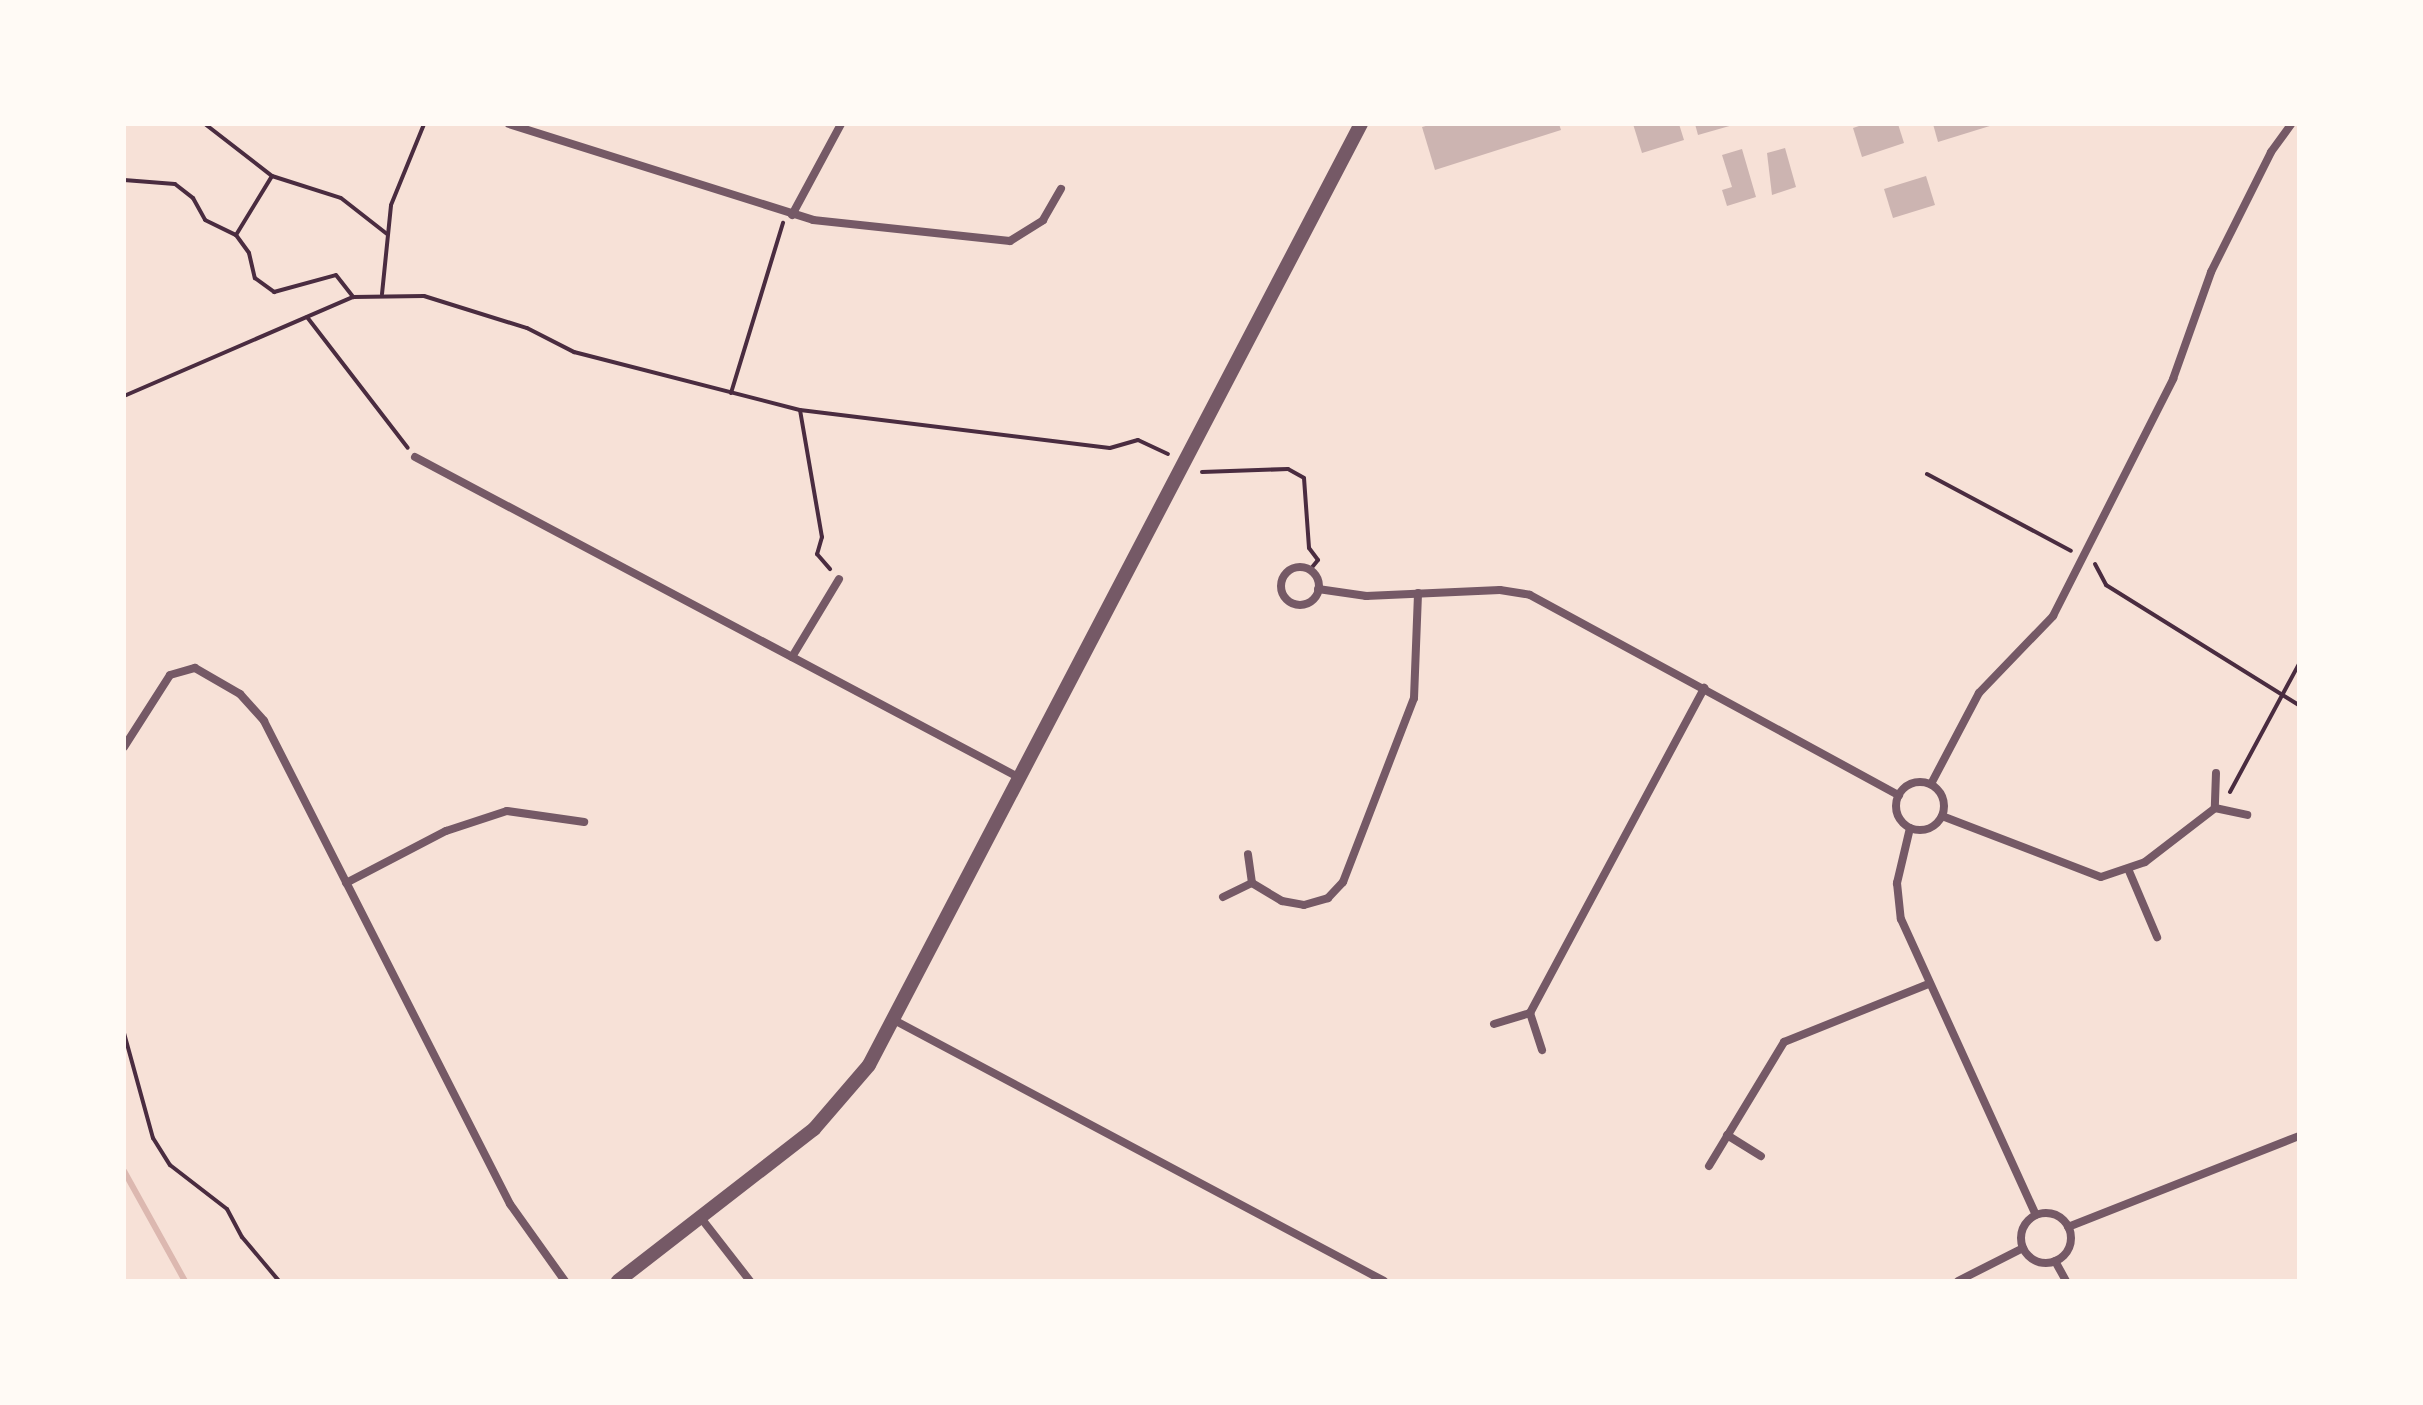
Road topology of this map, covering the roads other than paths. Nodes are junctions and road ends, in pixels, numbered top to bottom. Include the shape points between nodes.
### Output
1 (509, 124) edge
2 (841, 124) edge
3 (1361, 124) edge
4 (2291, 124) edge
5 (1061, 189) dead end
6 (789, 215) junction
7 (415, 457) road end
8 (839, 579) road end
9 (1318, 589) junction
10 (1418, 593) junction
11 (792, 657) junction
12 (1704, 688) junction
13 (124, 747) edge
14 (2216, 773) dead end
15 (1021, 779) junction
16 (1931, 784) junction
17 (1899, 795) junction
18 (2215, 808) junction
19 (2247, 815) dead end
20 (1942, 816) junction
21 (584, 822) dead end
22 (1910, 828) junction
23 (1248, 854) dead end
24 (2129, 871) junction
25 (346, 883) junction
26 (1252, 883) junction
27 (1223, 897) dead end
28 (2157, 937) dead end
29 (1928, 984) junction
30 (1530, 1013) junction
31 (894, 1020) junction
32 (1494, 1024) dead end
33 (1542, 1050) dead end
34 (1727, 1135) junction
35 (2299, 1136) edge
36 (1761, 1156) dead end
37 (1709, 1166) dead end
38 (2036, 1215) junction
39 (701, 1218) junction
40 (2068, 1227) junction
41 (2023, 1248) junction
42 (2055, 1261) junction
43 (565, 1281) edge
44 (618, 1281) edge
45 (750, 1281) edge
46 (1384, 1281) edge
47 (1958, 1281) edge
48 (2066, 1281) edge

1 - 6 street
2 - 6 street
3 - 15 street
4 - 16 street via 2271,152 2211,272 2173,379 2053,616 1979,693
5 - 6 street via 1043,220 1010,241
7 - 11 street
8 - 11 street
9 - 9 street via 1310,570 1298,567 1286,573 1281,585 1284,597 1294,604 1307,604
9 - 10 street via 1366,596
10 - 12 street via 1500,590 1530,595
10 - 26 street via 1414,698 1343,882 1328,898 1304,905 1282,901
11 - 15 street
12 - 17 street
12 - 30 street
13 - 25 street via 170,675 195,668 240,694 264,721
14 - 18 street
15 - 31 street
16 - 17 street via 1909,784
16 - 20 street via 1944,802
17 - 22 street via 1899,818
18 - 19 street
18 - 24 street
20 - 22 street via 1932,827
20 - 24 street via 2086,875
21 - 25 street via 507,811 446,831
22 - 29 street via 1896,899
23 - 26 street
24 - 28 street
25 - 43 street via 510,1204
26 - 27 street
29 - 34 street via 1784,1042
29 - 38 street
30 - 32 street
30 - 33 street
31 - 39 street via 858,1081 830,1115
31 - 46 street
34 - 36 street
34 - 37 street
35 - 40 street
38 - 40 street via 2051,1213
38 - 41 street via 2024,1225
39 - 44 street
39 - 45 street
40 - 42 street via 2070,1243
41 - 42 street via 2033,1259
41 - 47 street
42 - 48 street

